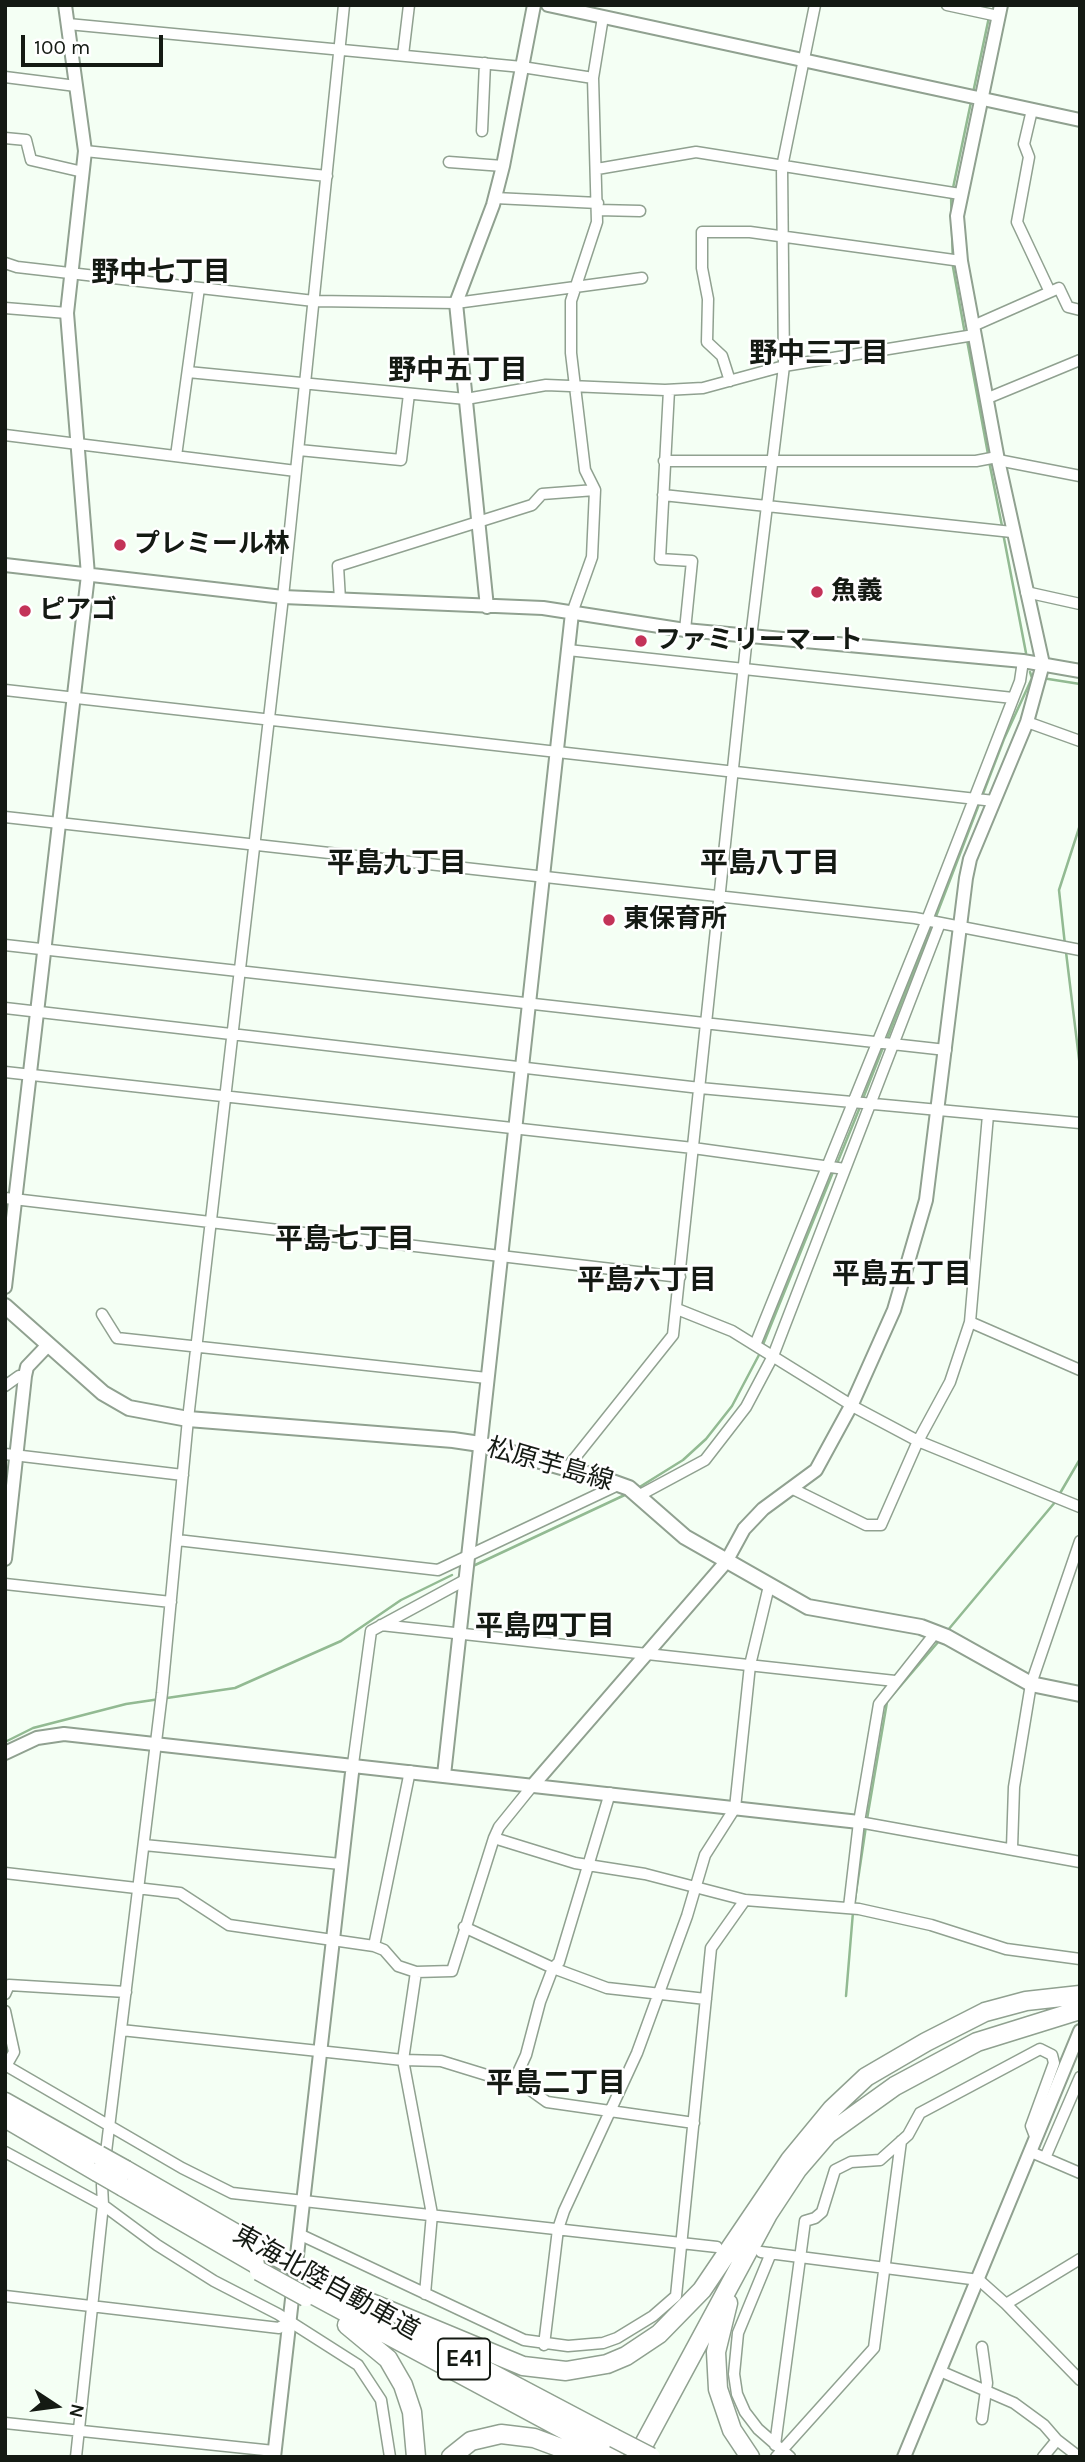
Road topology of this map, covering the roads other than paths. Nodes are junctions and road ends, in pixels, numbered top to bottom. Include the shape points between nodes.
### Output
1 (65, 5) edge
2 (344, 5) edge
3 (409, 5) edge
4 (534, 5) edge
5 (548, 5) edge
6 (815, 5) edge
7 (947, 5) edge
8 (606, 11) edge
9 (999, 11) edge
10 (68, 24) junction
11 (340, 52) junction
12 (403, 55) junction
13 (803, 61) junction
14 (485, 63) junction
15 (523, 67) junction
16 (5, 77) edge
17 (593, 78) junction
18 (76, 86) junction
19 (975, 96) junction
20 (1032, 110) junction
21 (1080, 120) edge
22 (482, 131) dead end
23 (5, 138) edge
24 (85, 151) junction
25 (449, 162) dead end
26 (503, 166) junction
27 (782, 167) junction
28 (597, 169) junction
29 (83, 172) junction
30 (327, 176) junction
31 (954, 193) junction
32 (495, 198) junction
33 (598, 206) junction
34 (640, 211) dead end
35 (781, 237) junction
36 (955, 261) junction
37 (5, 263) edge
38 (71, 273) junction
39 (642, 278) dead end
40 (199, 288) junction
41 (575, 289) junction
42 (1049, 290) junction
43 (314, 301) junction
44 (456, 303) junction
45 (5, 308) edge
46 (1080, 310) edge
47 (67, 313) junction
48 (970, 333) junction
49 (1080, 360) edge
50 (784, 366) junction
51 (188, 372) junction
52 (730, 382) junction
53 (305, 384) junction
54 (576, 387) junction
55 (669, 390) junction
56 (409, 394) junction
57 (988, 398) junction
58 (466, 399) junction
59 (5, 435) edge
60 (78, 444) junction
61 (299, 450) junction
62 (176, 456) junction
63 (993, 458) junction
64 (772, 460) junction
65 (664, 461) junction
66 (296, 471) junction
67 (1080, 476) edge
68 (595, 490) junction
69 (663, 495) junction
70 (766, 507) junction
71 (480, 519) junction
72 (1006, 532) junction
73 (5, 565) edge
74 (88, 575) junction
75 (1026, 592) junction
76 (284, 597) junction
77 (340, 600) junction
78 (1080, 604) edge
79 (487, 607) junction
80 (572, 613) junction
81 (685, 630) junction
82 (749, 637) junction
83 (568, 650) junction
84 (1023, 661) junction
85 (744, 668) junction
86 (1042, 668) junction
87 (1080, 670) edge
88 (5, 690) edge
89 (74, 697) junction
90 (1013, 698) junction
91 (269, 719) junction
92 (1027, 722) junction
93 (1080, 741) edge
94 (557, 751) junction
95 (733, 770) junction
96 (983, 800) junction
97 (5, 817) edge
98 (59, 823) junction
99 (255, 845) junction
100 (543, 878) junction
101 (720, 898) junction
102 (934, 922) junction
103 (960, 925) junction
104 (5, 945) edge
105 (1076, 948) edge
106 (44, 950) junction
107 (240, 971) junction
108 (529, 1003) junction
109 (5, 1008) edge
110 (37, 1012) junction
111 (706, 1023) junction
112 (233, 1034) junction
113 (885, 1043) junction
114 (946, 1050) junction
115 (522, 1067) junction
116 (5, 1072) edge
117 (30, 1076) junction
118 (699, 1088) junction
119 (226, 1097) junction
120 (861, 1105) junction
121 (938, 1112) junction
122 (988, 1115) junction
123 (1080, 1123) edge
124 (515, 1129) junction
125 (693, 1149) junction
126 (836, 1168) junction
127 (11, 1199) edge
128 (212, 1221) junction
129 (501, 1257) junction
130 (680, 1277) junction
131 (5, 1287) edge
132 (5, 1306) edge
133 (677, 1309) junction
134 (102, 1314) dead end
135 (970, 1322) junction
136 (48, 1345) junction
137 (198, 1347) junction
138 (763, 1350) junction
139 (1080, 1370) edge
140 (24, 1376) junction
141 (487, 1378) junction
142 (5, 1386) edge
143 (852, 1404) junction
144 (188, 1419) junction
145 (918, 1441) junction
146 (480, 1444) junction
147 (11, 1455) edge
148 (566, 1469) junction
149 (183, 1475) junction
150 (793, 1489) junction
151 (631, 1490) junction
152 (1080, 1507) edge
153 (177, 1540) junction
154 (1080, 1541) edge
155 (468, 1555) junction
156 (5, 1559) edge
157 (726, 1562) junction
158 (465, 1580) junction
159 (5, 1584) edge
160 (769, 1586) junction
161 (171, 1602) junction
162 (381, 1625) junction
163 (459, 1633) junction
164 (941, 1634) junction
165 (649, 1653) junction
166 (750, 1665) junction
167 (895, 1681) junction
168 (1031, 1684) junction
169 (1080, 1694) edge
170 (154, 1744) junction
171 (5, 1753) edge
172 (353, 1764) junction
173 (410, 1771) junction
174 (444, 1775) junction
175 (533, 1784) junction
176 (610, 1793) junction
177 (735, 1808) junction
178 (863, 1823) junction
179 (494, 1838) junction
180 (144, 1845) junction
181 (1012, 1848) junction
182 (1080, 1863) edge
183 (341, 1864) junction
184 (588, 1864) junction
185 (5, 1873) edge
186 (139, 1886) junction
187 (694, 1887) junction
188 (745, 1900) junction
189 (854, 1908) junction
190 (464, 1927) junction
191 (333, 1941) junction
192 (374, 1945) junction
193 (1080, 1959) edge
194 (553, 1968) junction
195 (416, 1972) junction
196 (126, 1992) junction
197 (5, 1994) edge
198 (658, 1994) junction
199 (1080, 1995) edge
200 (706, 2000) junction
201 (1080, 2010) edge
202 (5, 2011) edge
203 (121, 2030) junction
204 (1080, 2031) edge
205 (321, 2052) junction
206 (403, 2060) junction
207 (6, 2065) edge
208 (1080, 2077) edge
209 (515, 2079) junction
210 (5, 2102) edge
211 (610, 2113) junction
212 (5, 2118) edge
213 (694, 2123) junction
214 (110, 2127) junction
215 (901, 2141) junction
216 (1034, 2146) junction
217 (5, 2152) edge
218 (1045, 2158) junction
219 (98, 2163) junction
220 (1080, 2173) edge
221 (125, 2179) junction
222 (304, 2200) junction
223 (103, 2205) junction
224 (763, 2211) junction
225 (432, 2214) junction
226 (558, 2229) junction
227 (300, 2235) junction
228 (682, 2243) junction
229 (717, 2247) dead end
230 (800, 2257) junction
231 (1080, 2259) edge
232 (263, 2263) junction
233 (884, 2268) junction
234 (979, 2280) junction
235 (314, 2288) junction
236 (425, 2294) junction
237 (5, 2296) edge
238 (1006, 2304) junction
239 (92, 2305) junction
240 (290, 2321) junction
241 (544, 2345) junction
242 (982, 2347) dead end
243 (940, 2371) junction
244 (1078, 2377) edge
245 (986, 2390) junction
246 (982, 2419) dead end
247 (5, 2423) edge
248 (79, 2430) junction
249 (1057, 2440) junction
250 (611, 2449) edge
251 (777, 2451) edge
252 (274, 2454) edge
253 (76, 2457) edge
254 (390, 2457) edge
255 (416, 2457) edge
256 (450, 2457) edge
257 (586, 2457) edge
258 (625, 2457) edge
259 (637, 2457) edge
260 (651, 2457) edge
261 (750, 2457) edge
262 (790, 2457) edge
263 (904, 2457) edge
264 (1043, 2457) edge
265 (1079, 2457) edge

1 - 10 street
2 - 11 street
3 - 12 street
4 - 15 street
5 - 8 street
6 - 13 street
7 - 9 street
8 - 13 street
8 - 17 street
9 - 19 street
10 - 11 street
10 - 18 street
11 - 12 street
11 - 30 street
12 - 14 street
13 - 19 street
13 - 27 street
14 - 15 street
14 - 22 street
15 - 17 street
15 - 26 street
16 - 18 street
17 - 28 street
18 - 24 street
19 - 20 street
19 - 31 street
20 - 21 street
20 - 42 street via 1017,222
23 - 29 street via 29,142 31,160
24 - 29 street
24 - 30 street
25 - 26 street
26 - 32 street
27 - 28 street via 696,152
27 - 31 street
27 - 35 street
28 - 33 street
29 - 38 street
30 - 43 street
31 - 36 street
32 - 33 street
32 - 44 street
33 - 34 street
33 - 41 street via 590,249
35 - 36 street
35 - 50 street
35 - 52 street via 702,232 707,342 722,356
36 - 48 street
37 - 38 street
38 - 40 street
38 - 47 street
39 - 41 street
40 - 43 street
40 - 51 street
41 - 44 street
41 - 54 street via 571,323
42 - 46 street via 1059,288 1068,307
42 - 48 street
43 - 44 street
43 - 53 street
44 - 58 street
45 - 47 street
47 - 60 street
48 - 50 street
48 - 57 street
49 - 57 street
50 - 52 street
50 - 64 street
51 - 53 street
51 - 62 street
52 - 55 street
53 - 56 street
53 - 61 street
54 - 55 street
54 - 58 street via 546,385
54 - 68 street via 585,470
55 - 65 street
56 - 58 street
56 - 61 street via 401,460
57 - 63 street
58 - 71 street
59 - 60 street
60 - 62 street
60 - 74 street
61 - 66 street
62 - 66 street
63 - 64 street
63 - 67 street
63 - 72 street
64 - 65 street
64 - 70 street
65 - 69 street
66 - 76 street
68 - 71 street via 542,494 532,505
68 - 80 street via 592,557
69 - 70 street
69 - 81 street via 660,559 692,561
70 - 72 street
70 - 82 street
71 - 77 street via 338,566
71 - 79 street
72 - 75 street
73 - 74 street
74 - 76 street
74 - 89 street
75 - 78 street
75 - 86 street
76 - 77 street
76 - 91 street
77 - 79 street
79 - 80 street
80 - 81 street
80 - 83 street
81 - 82 street
82 - 84 street
82 - 85 street
83 - 85 street
83 - 94 street
84 - 86 street
84 - 90 street
85 - 90 street
85 - 95 street
86 - 87 street
86 - 92 street
88 - 89 street
89 - 91 street
89 - 98 street
90 - 96 street
91 - 94 street
91 - 99 street
92 - 93 street
92 - 96 street
94 - 95 street
94 - 100 street
95 - 96 street
95 - 101 street
96 - 102 street
96 - 103 street
97 - 98 street
98 - 99 street
98 - 106 street
99 - 100 street
99 - 107 street
100 - 101 street
100 - 108 street
101 - 102 street
101 - 111 street
102 - 103 street
102 - 113 street
102 - 113 street
103 - 105 street
103 - 114 street
104 - 106 street
106 - 107 street
106 - 110 street
107 - 108 street
107 - 112 street
108 - 111 street
108 - 115 street
109 - 110 street
110 - 112 street
110 - 117 street
111 - 113 street
111 - 118 street
112 - 115 street
112 - 119 street
113 - 114 street
113 - 120 street
113 - 120 street
114 - 121 street
115 - 118 street
115 - 124 street
116 - 117 street
117 - 119 street
117 - 127 street
118 - 120 street
118 - 125 street
119 - 124 street
119 - 128 street
120 - 121 street
120 - 126 street
120 - 126 street
121 - 122 street
121 - 143 street via 926,1200 894,1310
122 - 123 street
122 - 135 street
124 - 125 street
124 - 129 street
125 - 126 street
125 - 130 street
126 - 138 street
126 - 138 street
127 - 128 street
127 - 131 street
128 - 129 street
128 - 137 street
129 - 130 street
129 - 141 street
130 - 133 street
132 - 136 main road, 松原芋島線
133 - 138 street via 732,1331
133 - 148 street via 673,1335
134 - 137 street via 117,1338
135 - 139 street
135 - 145 street via 950,1382
136 - 140 street
136 - 144 main road, 松原芋島線 via 103,1394 129,1408
137 - 141 street
137 - 144 street
138 - 143 street
138 - 151 street via 746,1407 705,1460
140 - 142 street
140 - 147 street
141 - 146 street
143 - 145 street
143 - 150 street via 816,1470
144 - 146 main road, 松原芋島線
144 - 149 street
145 - 150 street via 881,1525 866,1525
145 - 152 street
146 - 148 main road, 松原芋島線
146 - 155 street
147 - 149 street
147 - 156 street
148 - 151 main road, 松原芋島線
149 - 153 street
150 - 157 street via 744,1529
151 - 155 street
151 - 157 main road, 松原芋島線 via 685,1537
153 - 155 street via 438,1570
153 - 161 street
154 - 168 street
155 - 158 street
157 - 160 main road, 松原芋島線
157 - 165 street
158 - 162 street
158 - 163 street
159 - 161 street
160 - 164 main road, 松原芋島線 via 831,1614
160 - 166 street
161 - 170 street
162 - 163 street
162 - 172 street via 371,1631
163 - 165 street
163 - 174 street
164 - 167 street
164 - 168 main road, 松原芋島線
165 - 166 street
165 - 175 street
166 - 167 street
166 - 177 street
167 - 178 street via 879,1704
168 - 169 main road, 松原芋島線
168 - 181 street via 1014,1787
170 - 171 street via 64,1734 37,1738
170 - 172 street
170 - 180 street
172 - 173 street
172 - 183 street
173 - 174 street
173 - 192 street
174 - 175 street
175 - 176 street
175 - 179 street
176 - 177 street
176 - 184 street
177 - 178 street
177 - 187 street via 705,1855
178 - 181 street
178 - 189 street
179 - 184 street
179 - 190 street
180 - 183 street
180 - 186 street
181 - 182 street
183 - 191 street
184 - 187 street
184 - 194 street via 559,1962
185 - 186 street
186 - 191 street via 180,1893 229,1925
186 - 196 street
187 - 188 street
187 - 198 street
188 - 189 street
188 - 200 street via 711,1948
189 - 193 street via 931,1925 1006,1949
190 - 194 street
190 - 195 street via 452,1971
191 - 192 street
191 - 205 street
192 - 195 street via 398,1966
194 - 198 street via 607,1989
194 - 209 street
195 - 206 street
196 - 197 street via 9,1985
196 - 203 street
198 - 200 street
198 - 211 street
199 - 224 highway via 1026,2001 985,2012 866,2077 790,2160
200 - 213 street
201 - 224 highway via 977,2042 867,2103 812,2151
202 - 207 street via 14,2052
203 - 205 street
203 - 214 street
204 - 216 street
205 - 206 street
205 - 222 street
206 - 209 street via 441,2061
206 - 225 street
207 - 214 street
208 - 218 street
209 - 211 street via 547,2102
210 - 219 highway, 東海北陸自動車道 / E41
211 - 213 street
211 - 226 street
212 - 219 highway, 東海北陸自動車道 / E41
213 - 228 street
214 - 222 street via 232,2193
214 - 223 street
215 - 216 street via 920,2113 1040,2049 1052,2055 1054,2063 1031,2126
215 - 230 street via 880,2160 851,2162 835,2170 822,2212 805,2221
215 - 233 street
216 - 218 street
216 - 234 street
217 - 223 street
218 - 220 street
219 - 221 highway, 東海北陸自動車道 / E41, bridge
221 - 232 highway, 東海北陸自動車道 / E41
221 - 232 highway, 東海北陸自動車道 / E41 via 176,2218
222 - 225 street
222 - 227 street
223 - 239 street
223 - 240 street via 214,2281
224 - 235 highway via 676,2318 626,2356 587,2369 523,2366
224 - 258 highway
224 - 259 highway
224 - 261 highway via 730,2297 716,2352 723,2410
225 - 226 street
225 - 236 street
226 - 228 street
226 - 241 street
227 - 236 street
227 - 240 street
228 - 229 street
228 - 241 street via 676,2296 653,2316 603,2343
230 - 233 street
230 - 251 street
230 - 251 street via 766,2252 738,2333 737,2394 745,2412
231 - 238 street
232 - 235 highway, 東海北陸自動車道 / E41, bridge
233 - 234 street
233 - 251 street via 874,2348
234 - 238 street
234 - 243 street
235 - 250 highway, 東海北陸自動車道 / E41
235 - 255 highway via 387,2359 409,2398
236 - 241 street
237 - 239 street
238 - 244 street
239 - 240 street via 279,2328
239 - 248 street
240 - 252 street
240 - 254 street via 341,2352 371,2382 386,2416
242 - 245 street
243 - 245 street
243 - 263 street
245 - 246 street
245 - 249 street via 1034,2417
247 - 248 street
248 - 252 street
248 - 253 street
249 - 264 street
249 - 265 street
250 - 260 highway, 東海北陸自動車道 / E41, bridge
251 - 262 street
256 - 257 highway via 471,2441 501,2434 534,2438

